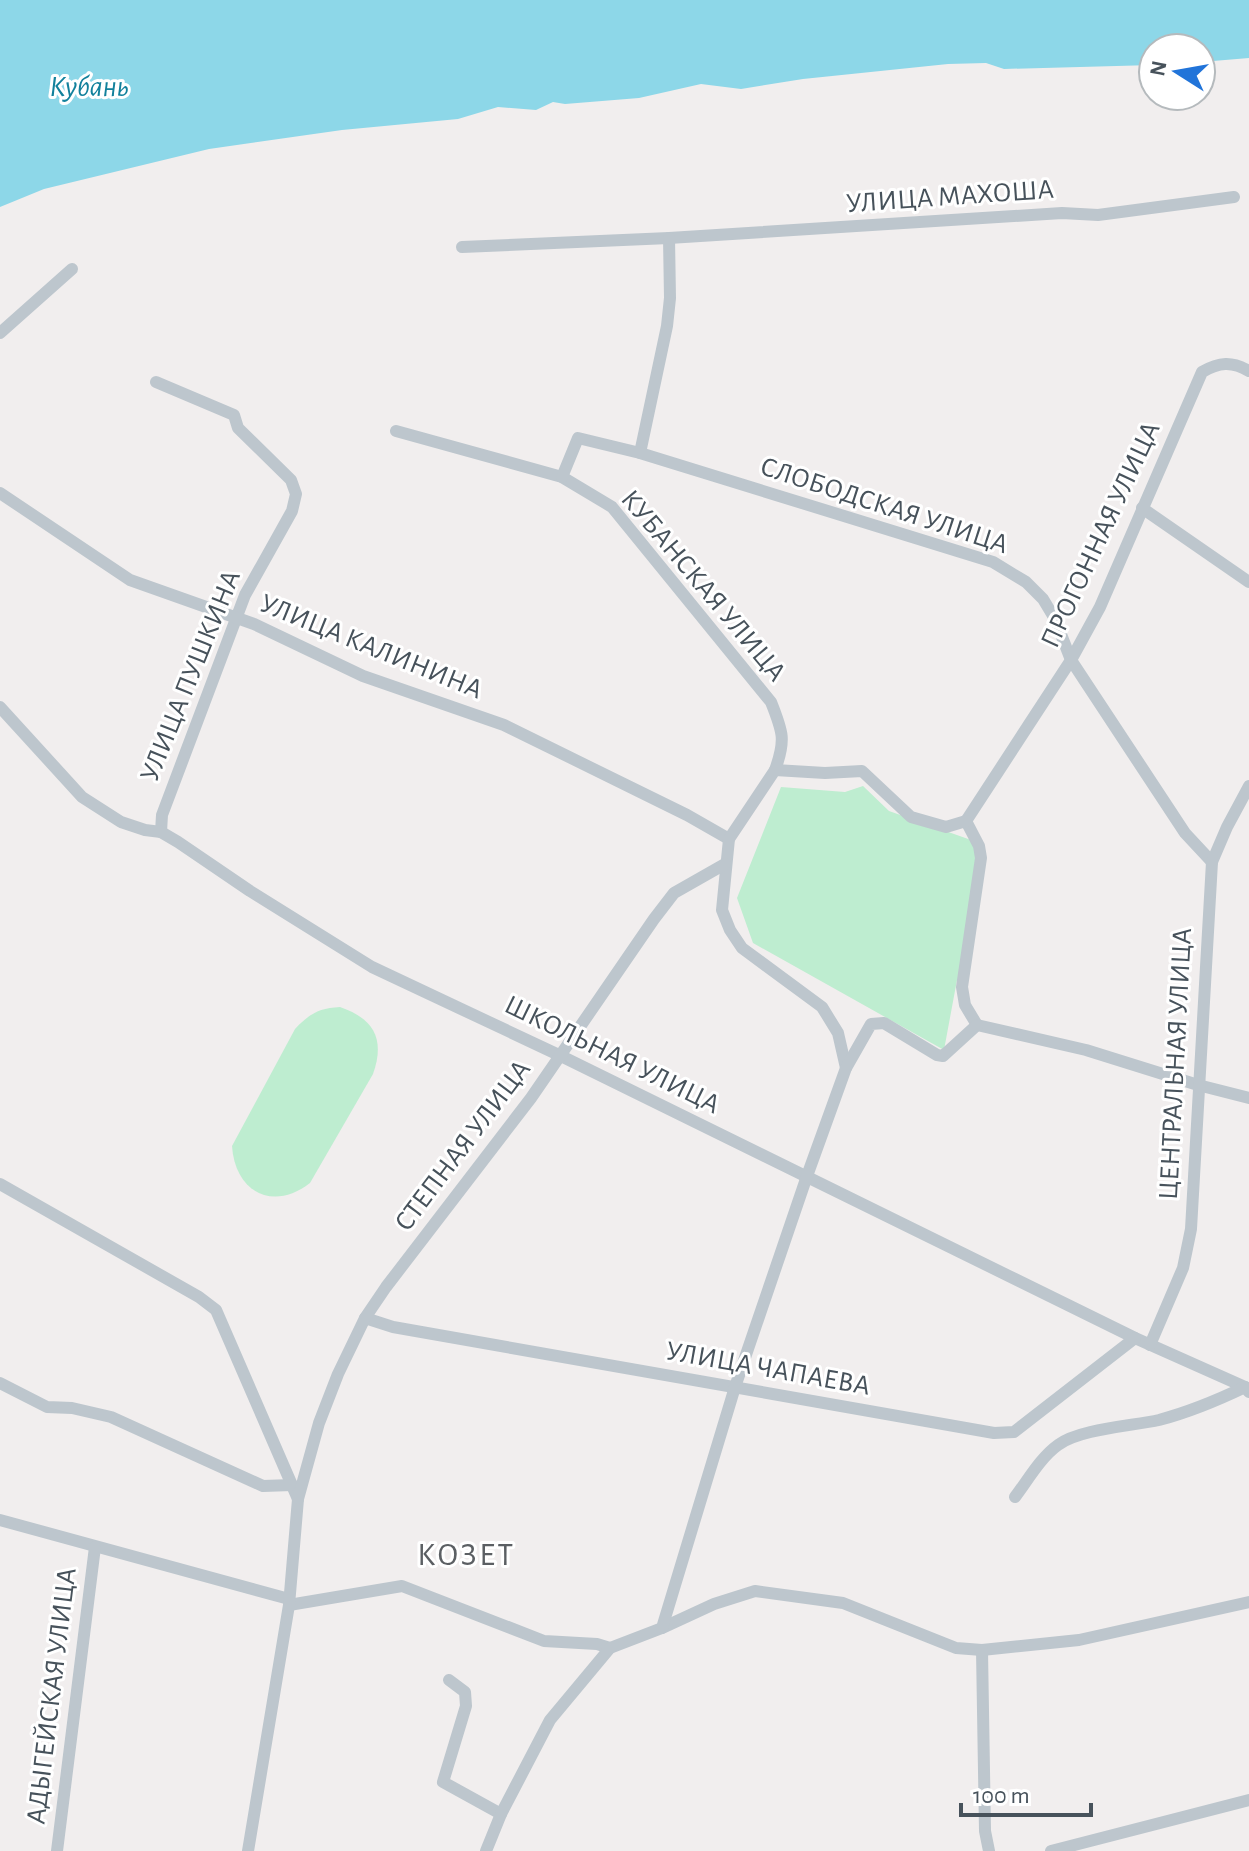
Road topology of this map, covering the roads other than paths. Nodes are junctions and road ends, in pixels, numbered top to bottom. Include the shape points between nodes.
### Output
1 (1234, 197) dead end
2 (669, 238) junction
3 (462, 247) dead end
4 (72, 269) dead end
5 (0, 333) edge
6 (1249, 371) edge
7 (156, 382) dead end
8 (396, 431) dead end
9 (640, 453) junction
10 (562, 477) junction
11 (0, 493) edge
12 (1142, 508) junction
13 (1249, 582) edge
14 (238, 619) junction
15 (1071, 660) junction
16 (0, 707) edge
17 (775, 770) junction
18 (1249, 786) edge
19 (966, 821) junction
20 (161, 832) junction
21 (729, 839) junction
22 (1212, 862) junction
23 (725, 864) junction
24 (977, 1025) junction
25 (561, 1056) junction
26 (846, 1068) junction
27 (1198, 1085) junction
28 (1249, 1098) edge
29 (807, 1176) junction
30 (0, 1184) edge
31 (365, 1318) junction
32 (1135, 1338) junction
33 (1150, 1345) junction
34 (0, 1383) edge
35 (735, 1387) junction
36 (1247, 1389) edge
37 (292, 1485) junction
38 (1015, 1497) dead end
39 (298, 1499) junction
40 (0, 1520) edge
41 (95, 1547) junction
42 (289, 1602) junction
43 (1249, 1602) edge
44 (662, 1628) junction
45 (610, 1648) junction
46 (982, 1650) junction
47 (449, 1680) dead end
48 (1249, 1800) edge
49 (501, 1814) junction
50 (57, 1851) edge
51 (248, 1851) edge
52 (486, 1851) edge
53 (989, 1851) edge
54 (1051, 1851) edge

1 - 2 street, УЛИЦА МАХОША via 1098,215
2 - 3 street, УЛИЦА МАХОША
2 - 9 street via 667,326
4 - 5 street
6 - 12 street, ПРОГОННАЯ УЛИЦА via 1219,363 1202,372
7 - 14 street, УЛИЦА ПУШКИНА via 234,415 238,428 291,480 296,494
8 - 10 street, КУБАНСКАЯ УЛИЦА
9 - 10 street, СЛОБОДСКАЯ УЛИЦА via 578,438
9 - 15 street, СЛОБОДСКАЯ УЛИЦА via 993,562 1043,599
10 - 17 street, КУБАНСКАЯ УЛИЦА via 612,507 771,702 783,733
11 - 14 street, УЛИЦА КАЛИНИНА via 130,580
12 - 13 street
12 - 15 street, ПРОГОННАЯ УЛИЦА
14 - 20 street, УЛИЦА ПУШКИНА via 162,815
14 - 21 street, УЛИЦА КАЛИНИНА via 363,676 504,725
15 - 19 street, ПРОГОННАЯ УЛИЦА
15 - 22 street, СЛОБОДСКАЯ УЛИЦА via 1185,833
16 - 20 street, ШКОЛЬНАЯ УЛИЦА via 82,797 121,822
17 - 19 street via 862,771 911,817 946,827
17 - 21 street
18 - 22 street, ЦЕНТРАЛЬНАЯ УЛИЦА
19 - 24 street via 981,851 962,987
20 - 25 street, ШКОЛЬНАЯ УЛИЦА via 372,967
21 - 23 street
22 - 27 street, ЦЕНТРАЛЬНАЯ УЛИЦА
23 - 25 street, СТЕПНАЯ УЛИЦА via 674,893
23 - 26 street via 722,910 730,930 742,948 822,1007 838,1033
24 - 26 street via 943,1056 877,1021
24 - 27 street via 1086,1050
25 - 29 street, ШКОЛЬНАЯ УЛИЦА
25 - 31 street, СТЕПНАЯ УЛИЦА
26 - 29 street
27 - 28 street
27 - 33 street, ЦЕНТРАЛЬНАЯ УЛИЦА via 1191,1229 1183,1268
29 - 32 street, ШКОЛЬНАЯ УЛИЦА
29 - 35 street
30 - 37 street via 216,1310
31 - 35 street, УЛИЦА ЧАПАЕВА
31 - 39 street, СТЕПНАЯ УЛИЦА via 319,1423
32 - 33 street, ШКОЛЬНАЯ УЛИЦА
32 - 35 street, УЛИЦА ЧАПАЕВА via 1014,1432 994,1433
33 - 36 street, ШКОЛЬНАЯ УЛИЦА
34 - 37 street via 47,1407 111,1417 263,1486
35 - 44 street
36 - 38 street via 1160,1419 1062,1442
37 - 39 street
39 - 42 street, СТЕПНАЯ УЛИЦА
40 - 41 street
41 - 42 street
41 - 50 street, АДЫГЕЙСКАЯ УЛИЦА
42 - 45 street via 402,1586 544,1641
42 - 51 street
43 - 46 street via 1079,1640
44 - 45 street
44 - 46 street via 755,1591 843,1603 956,1648
45 - 49 street via 550,1720
46 - 53 street
47 - 49 street via 465,1692 466,1706 443,1782
48 - 54 street
49 - 52 street

